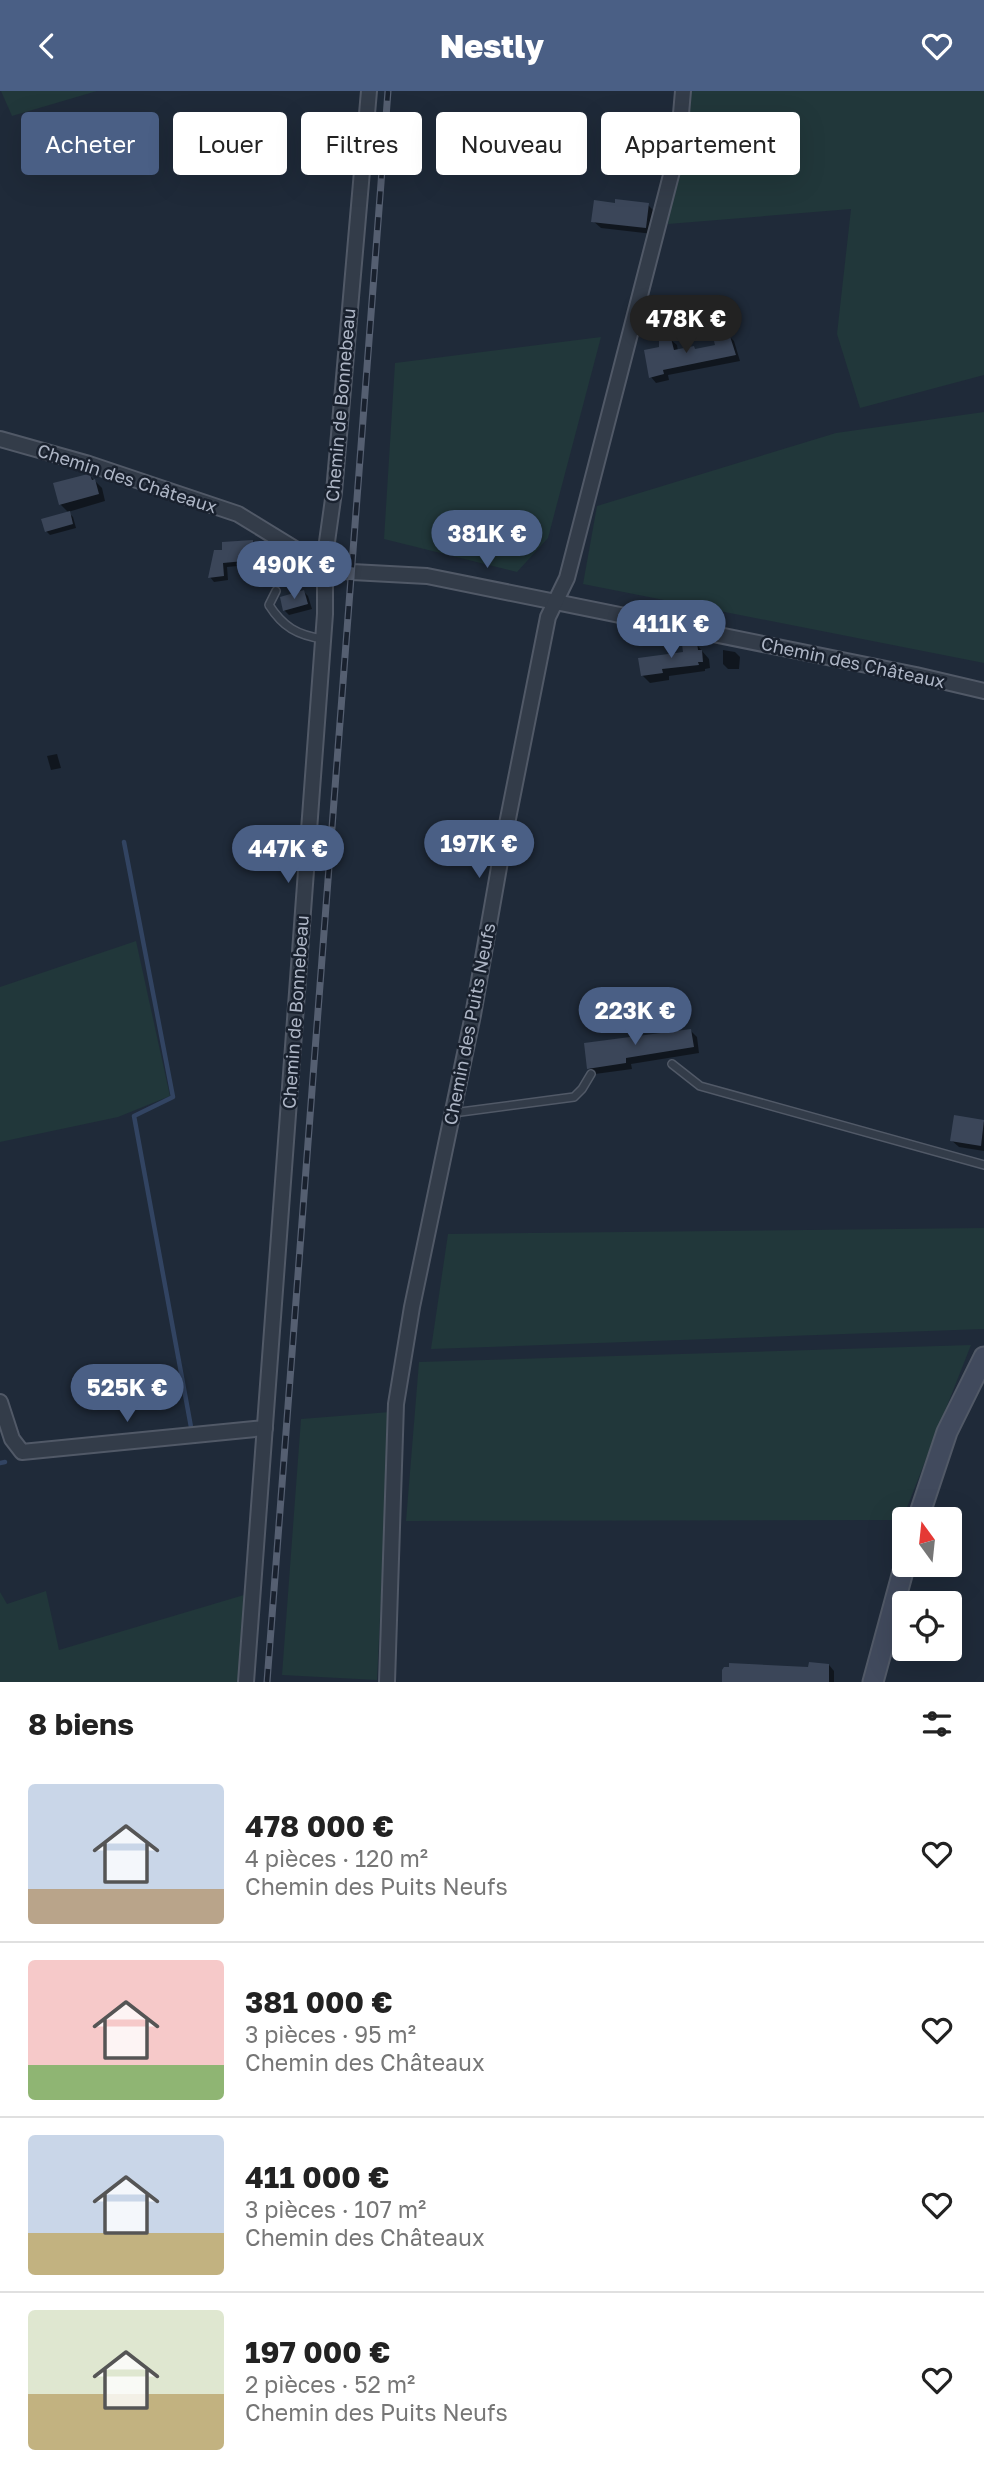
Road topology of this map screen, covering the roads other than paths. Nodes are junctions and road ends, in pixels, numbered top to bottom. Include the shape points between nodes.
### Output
1 (369, 91) edge
2 (683, 91) edge
3 (0, 439) edge
4 (326, 568) junction
5 (275, 591) dead end
6 (555, 601) junction
7 (323, 639) junction
8 (984, 691) edge
9 (672, 1064) dead end
10 (591, 1074) dead end
11 (453, 1113) junction
12 (984, 1165) edge
13 (984, 1357) edge
14 (0, 1402) edge
15 (265, 1428) junction
16 (922, 1507) edge
17 (901, 1577) edge
18 (246, 1682) edge
19 (387, 1682) edge
20 (873, 1682) edge

1 - 4 street, Chemin de Bonnebeau
2 - 6 street, Chemin des Puits Neufs via 678,148 584,515
3 - 4 street, Chemin des Châteaux via 238,514
4 - 6 street, Chemin des Châteaux via 427,576
4 - 7 street, Chemin de Bonnebeau
5 - 7 lane via 269,605 279,620 302,636
6 - 8 street, Chemin des Châteaux
6 - 11 street, Chemin des Puits Neufs via 532,697
7 - 15 street, Chemin de Bonnebeau
9 - 12 lane via 700,1086
10 - 11 lane via 574,1097
11 - 19 street, Chemin des Puits Neufs via 396,1404
13 - 16 street via 947,1432
14 - 15 street via 12,1439 22,1452
15 - 18 street, Chemin de Bonnebeau
17 - 20 street

